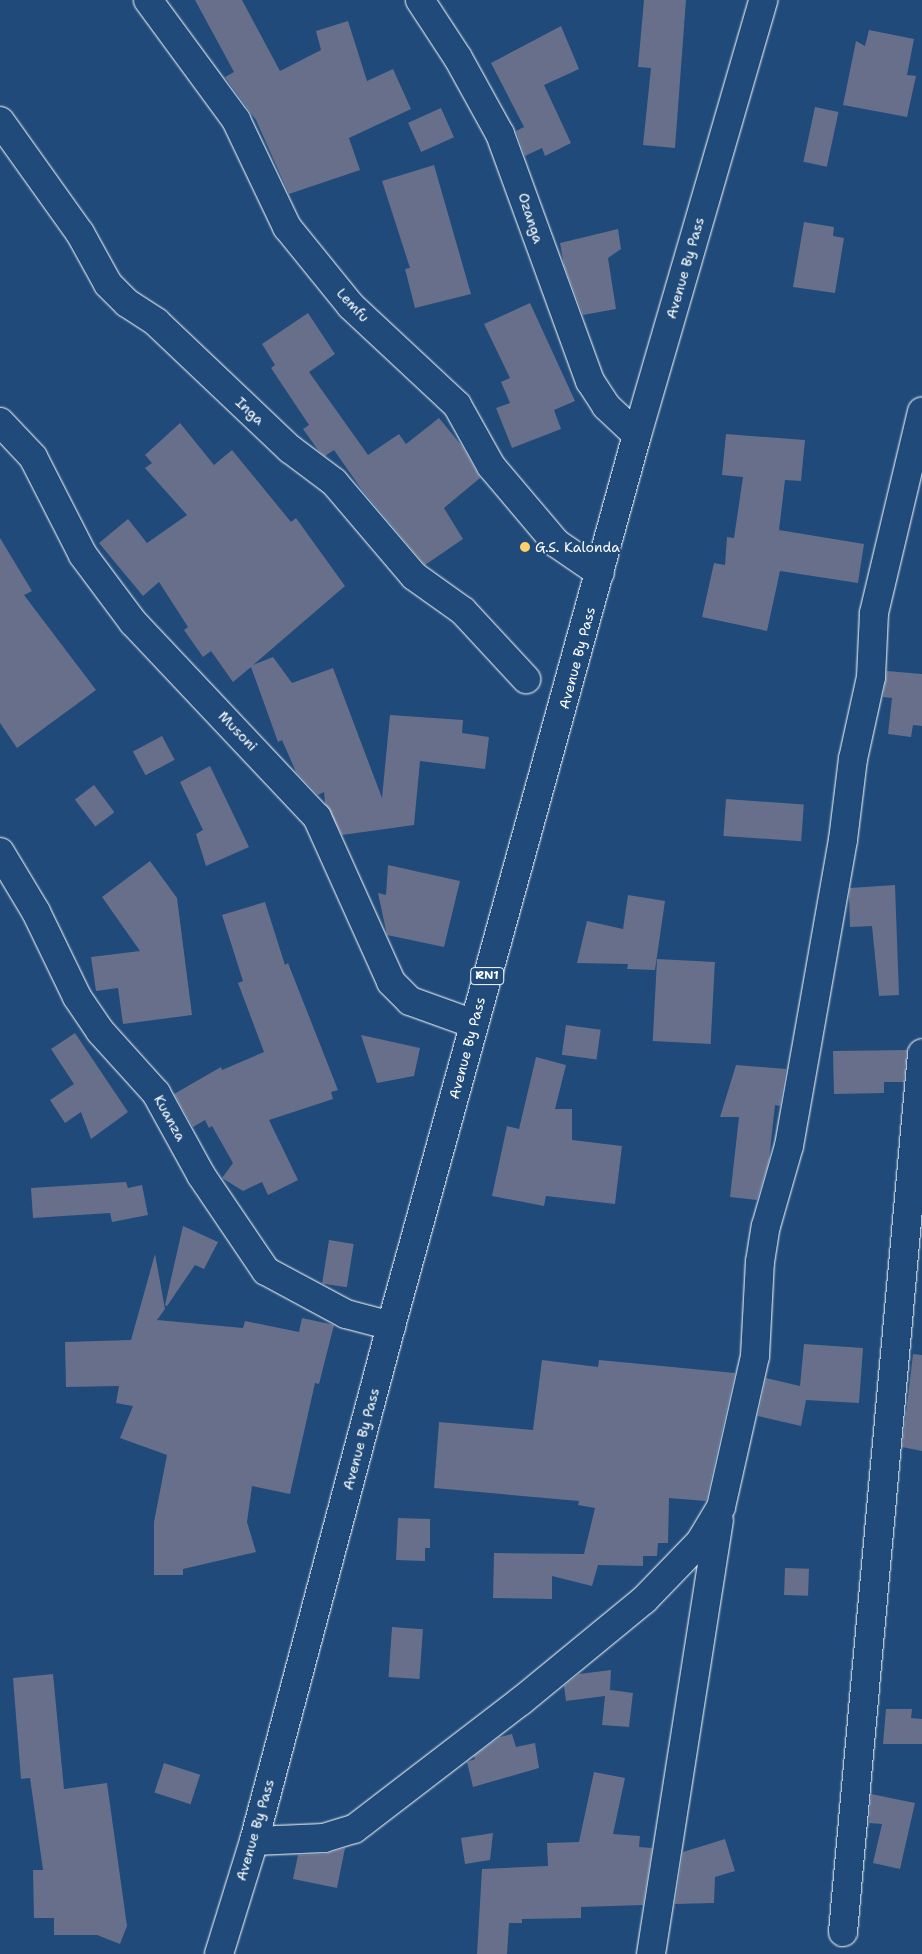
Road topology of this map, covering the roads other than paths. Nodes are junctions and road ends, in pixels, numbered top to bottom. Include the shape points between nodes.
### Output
1 (148, 0) edge
2 (420, 0) edge
3 (762, 0) edge
4 (0, 121) edge
5 (922, 412) edge
6 (0, 422) edge
7 (637, 435) junction
8 (600, 573) junction
9 (526, 679) dead end
10 (0, 852) edge
11 (474, 1024) junction
12 (922, 1054) edge
13 (391, 1326) junction
14 (721, 1506) junction
15 (254, 1841) junction
16 (843, 1932) dead end
17 (219, 1954) edge
18 (651, 1954) edge

1 - 8 main road, Lemfu via 236,120 287,227 351,306 457,405 491,466 556,543
2 - 7 main road, Ozanga via 458,58 500,134 590,381 606,406
3 - 7 main road, Avenue By Pass / RN1
4 - 9 main road, Inga via 80,233 108,284 127,303 156,322 290,449 334,482 414,576 463,611
5 - 14 main road via 874,613 871,677 852,760 843,840 788,1146 764,1235 755,1356
6 - 11 main road, Musoni via 33,457 83,555 133,622 317,816 391,982 410,1001
7 - 8 main road, Avenue By Pass / RN1
8 - 11 main road, Avenue By Pass / RN1
10 - 13 main road, Kuanza via 36,912 77,997 100,1031 156,1092 202,1175 266,1271 346,1314
11 - 13 main road, Avenue By Pass / RN1
12 - 16 main road
13 - 15 main road, Avenue By Pass / RN1
14 - 15 main road via 700,1542 644,1600 506,1713 354,1830 324,1838
14 - 18 main road
15 - 17 main road, Avenue By Pass / RN1

